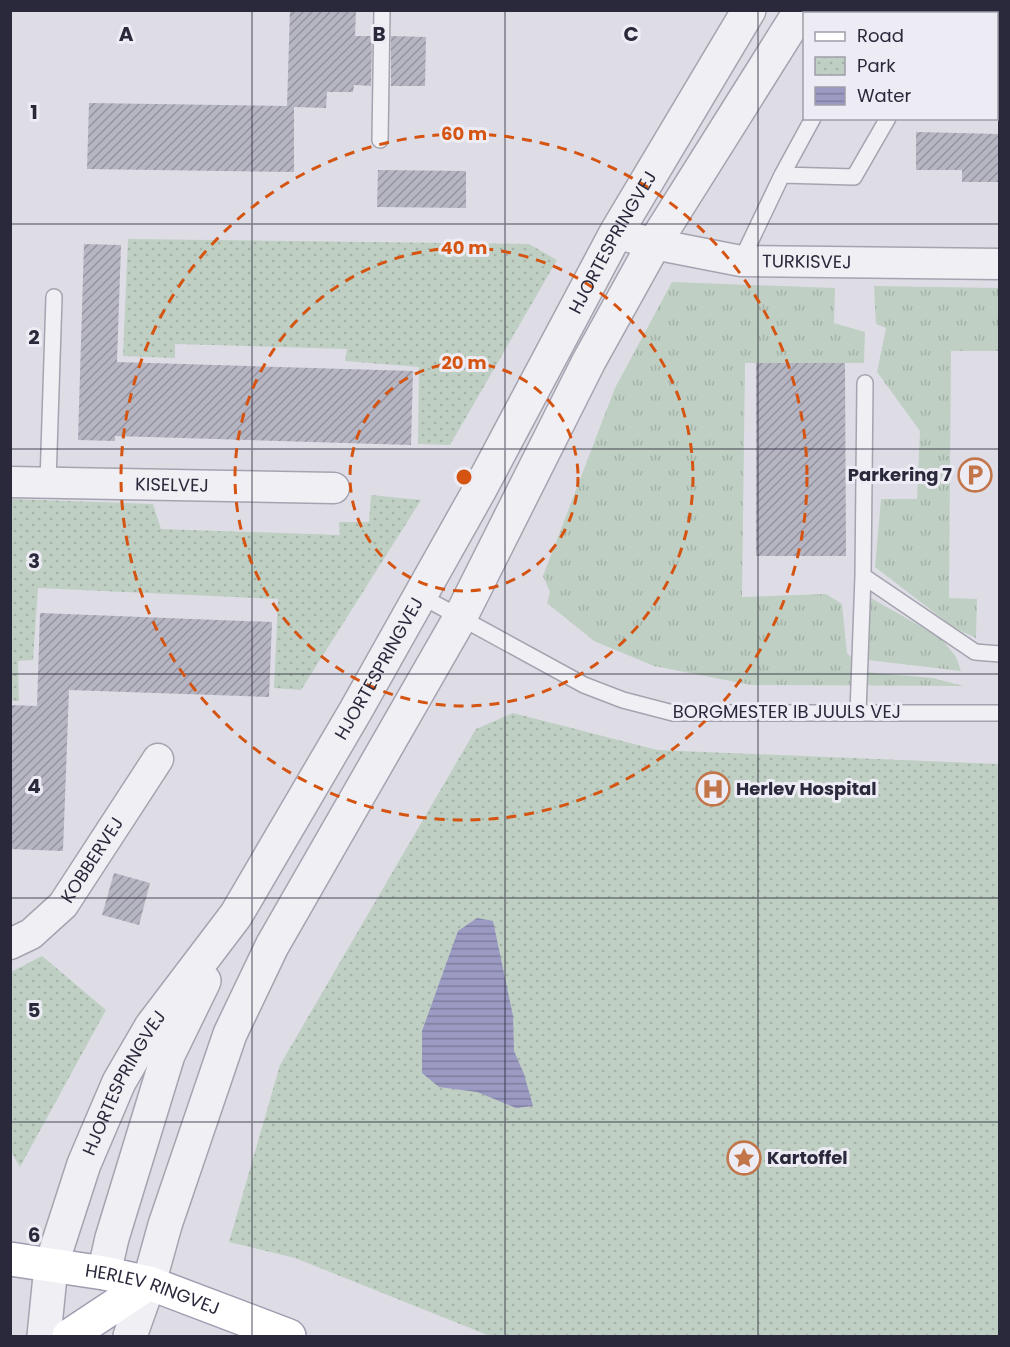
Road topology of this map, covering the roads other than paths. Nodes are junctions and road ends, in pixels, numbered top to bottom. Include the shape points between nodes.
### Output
1 (382, 10) edge
2 (749, 10) edge
3 (801, 18) edge
4 (812, 120) edge
5 (887, 120) edge
6 (380, 140) dead end
7 (782, 175) junction
8 (616, 233) junction
9 (654, 244) junction
10 (741, 261) junction
11 (999, 264) edge
12 (54, 297) dead end
13 (865, 383) dead end
14 (10, 482) edge
15 (48, 482) junction
16 (334, 489) dead end
17 (863, 576) junction
18 (421, 596) junction
19 (460, 618) junction
20 (999, 654) edge
21 (999, 712) edge
22 (858, 713) junction
23 (158, 759) dead end
24 (236, 915) junction
25 (10, 944) edge
26 (10, 1259) edge
27 (51, 1266) junction
28 (104, 1273) junction
29 (149, 1283) junction
30 (98, 1327) edge
31 (44, 1336) edge
32 (69, 1336) edge
33 (130, 1336) edge
34 (289, 1336) edge

1 - 6 lane
2 - 8 street, HJORTESPRINGVEJ
3 - 9 street, HJORTESPRINGVEJ
4 - 7 lane
5 - 7 lane via 854,177
7 - 10 lane
8 - 9 street, TURKISVEJ
8 - 18 street, HJORTESPRINGVEJ
9 - 10 street, TURKISVEJ
9 - 19 street, HJORTESPRINGVEJ via 589,361
10 - 11 street, TURKISVEJ
12 - 15 lane
13 - 17 lane
14 - 15 street, KISELVEJ
15 - 16 street, KISELVEJ
17 - 20 lane via 975,652
17 - 22 lane
18 - 19 lane, BORGMESTER IB JUULS VEJ
18 - 24 street, HJORTESPRINGVEJ
19 - 22 lane, BORGMESTER IB JUULS VEJ via 584,685 673,713
19 - 29 street, HJORTESPRINGVEJ via 273,946 230,1034 156,1251
21 - 22 lane, BORGMESTER IB JUULS VEJ
23 - 25 street, KOBBERVEJ via 63,905 31,934
24 - 27 street, HJORTESPRINGVEJ via 151,1027 119,1082 84,1164
24 - 28 street via 168,1055
26 - 27 main road, HERLEV RINGVEJ
27 - 28 main road, HERLEV RINGVEJ
27 - 31 street, HJORTESPRINGVEJ
28 - 29 main road, HERLEV RINGVEJ
28 - 30 main road
29 - 30 main road
29 - 33 street, HJORTESPRINGVEJ
29 - 34 main road, HERLEV RINGVEJ
30 - 32 main road

